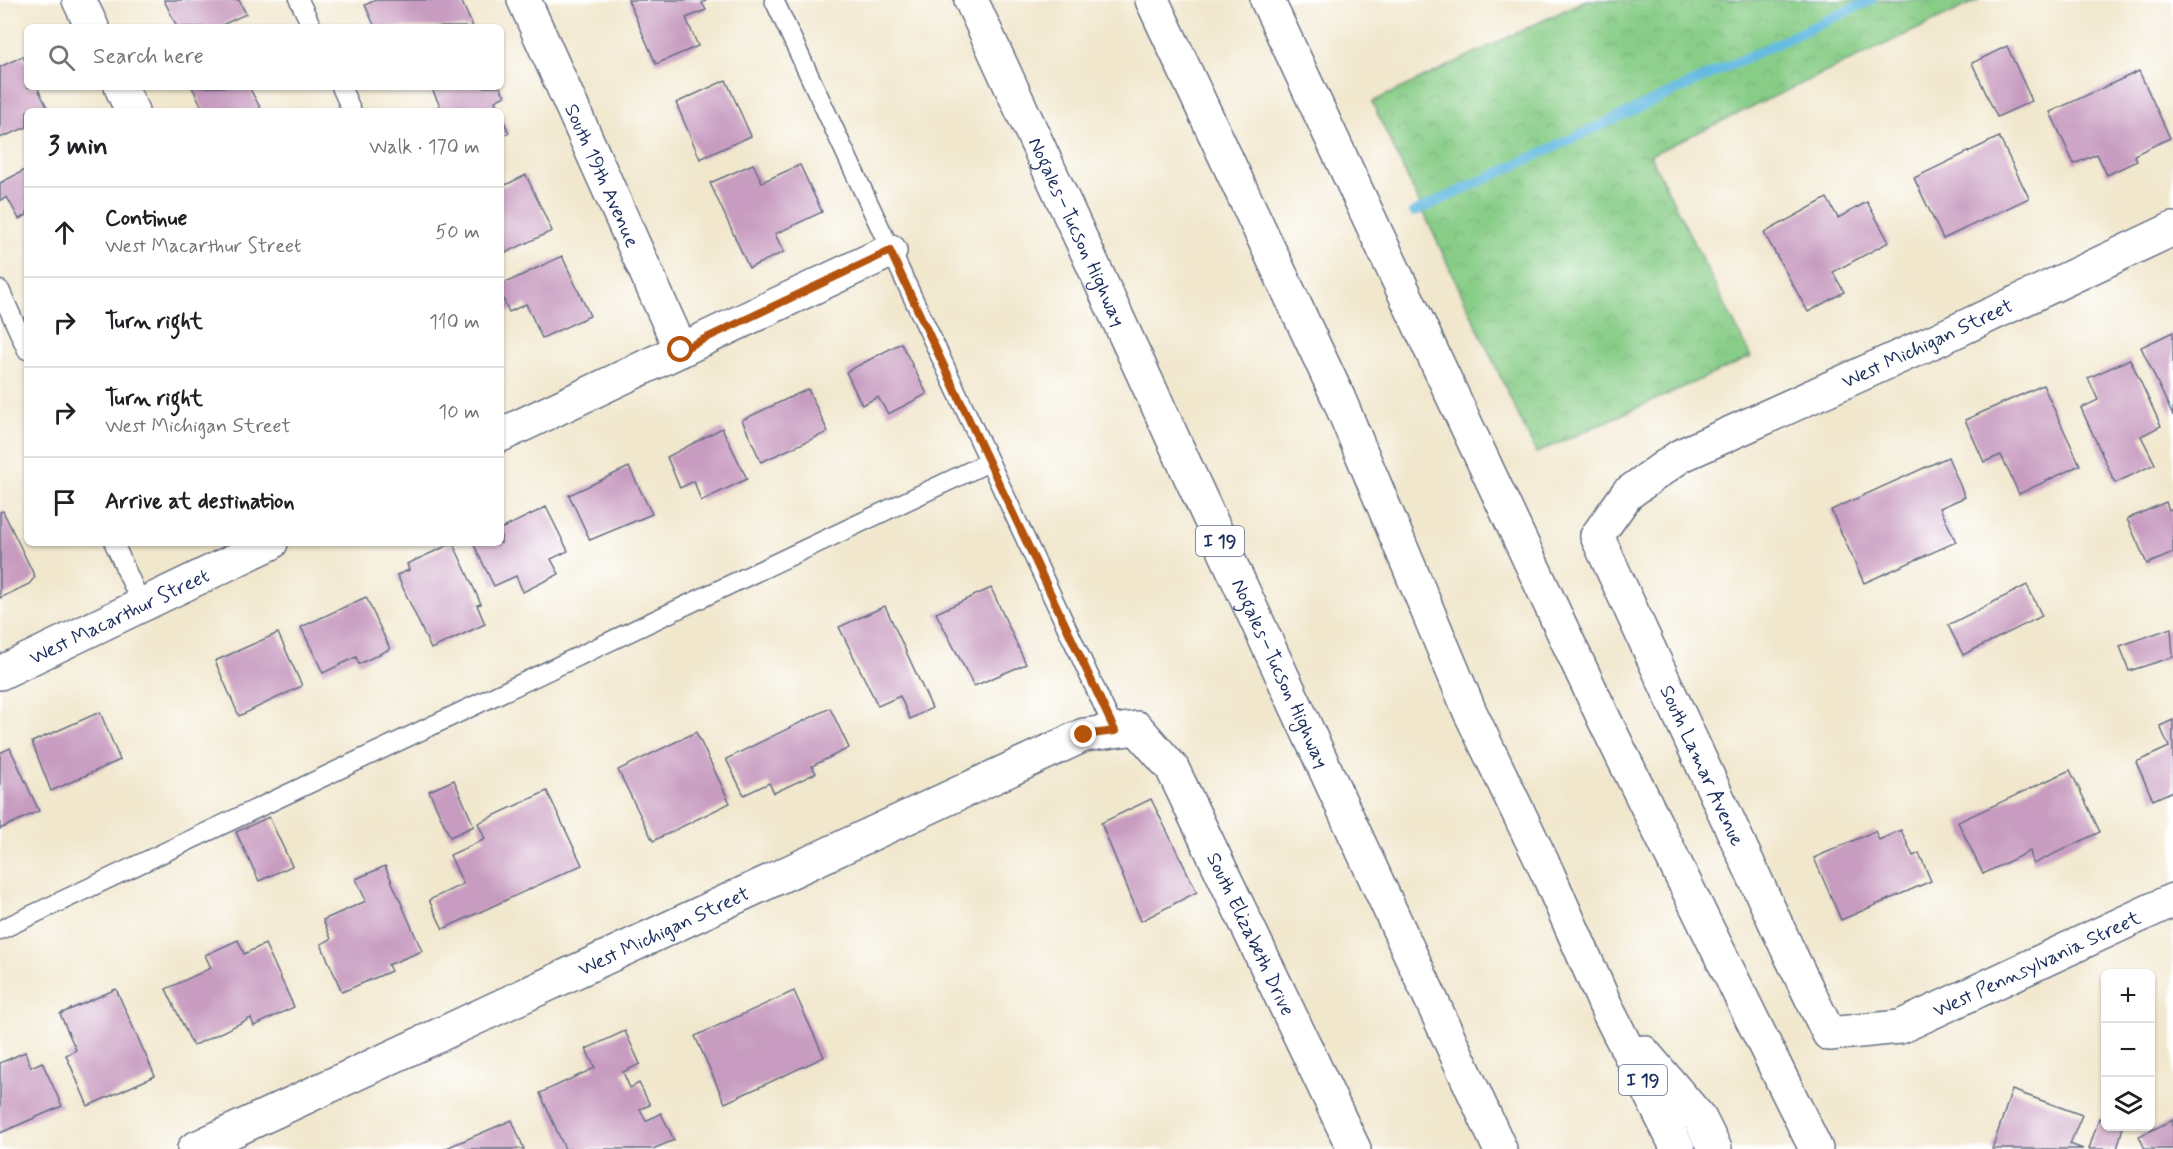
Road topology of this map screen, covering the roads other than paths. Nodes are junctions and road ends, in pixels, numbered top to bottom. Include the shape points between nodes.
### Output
1 (79, 0) edge
2 (299, 0) edge
3 (524, 0) edge
4 (774, 0) edge
5 (971, 0) edge
6 (1152, 0) edge
7 (1267, 0) edge
8 (91, 24) edge
9 (311, 24) edge
10 (122, 90) edge
11 (342, 90) edge
12 (131, 108) edge
13 (351, 108) edge
14 (2173, 229) edge
15 (890, 251) junction
16 (0, 290) edge
17 (24, 343) edge
18 (681, 350) junction
19 (504, 429) edge
20 (1680, 456) joint
21 (989, 462) junction
22 (115, 546) edge
23 (265, 546) edge
24 (142, 606) junction
25 (0, 673) edge
26 (1126, 729) junction
27 (2173, 900) edge
28 (0, 930) edge
29 (1608, 1011) junction
30 (1900, 1027) joint
31 (194, 1149) edge
32 (1354, 1149) edge
33 (1497, 1149) edge
34 (1678, 1149) edge
35 (1715, 1149) edge
36 (1816, 1149) edge

1 - 8 main road
2 - 9 lane
3 - 18 main road, South 19th Avenue
4 - 15 lane
5 - 33 main road, Nogales–Tucson Highway / I 19
6 - 29 main road, I 19 via 1338,397 1470,712
7 - 36 main road via 1605,720
10 - 12 main road
11 - 13 lane
14 - 20 main road, West Michigan Street
15 - 18 main road
15 - 21 lane
16 - 17 lane
18 - 19 main road
20 - 30 main road, South Lamar Avenue via 1627,494 1597,536 1829,1034
21 - 26 lane
21 - 28 lane
22 - 24 lane
23 - 24 main road, West Macarthur Street
24 - 25 main road, West Macarthur Street
26 - 31 main road, West Michigan Street via 1084,735
26 - 32 main road, South Elizabeth Drive via 1172,768
27 - 30 main road, West Pennsylvania Street
29 - 34 main road, I 19
29 - 35 main road via 1700,1119

